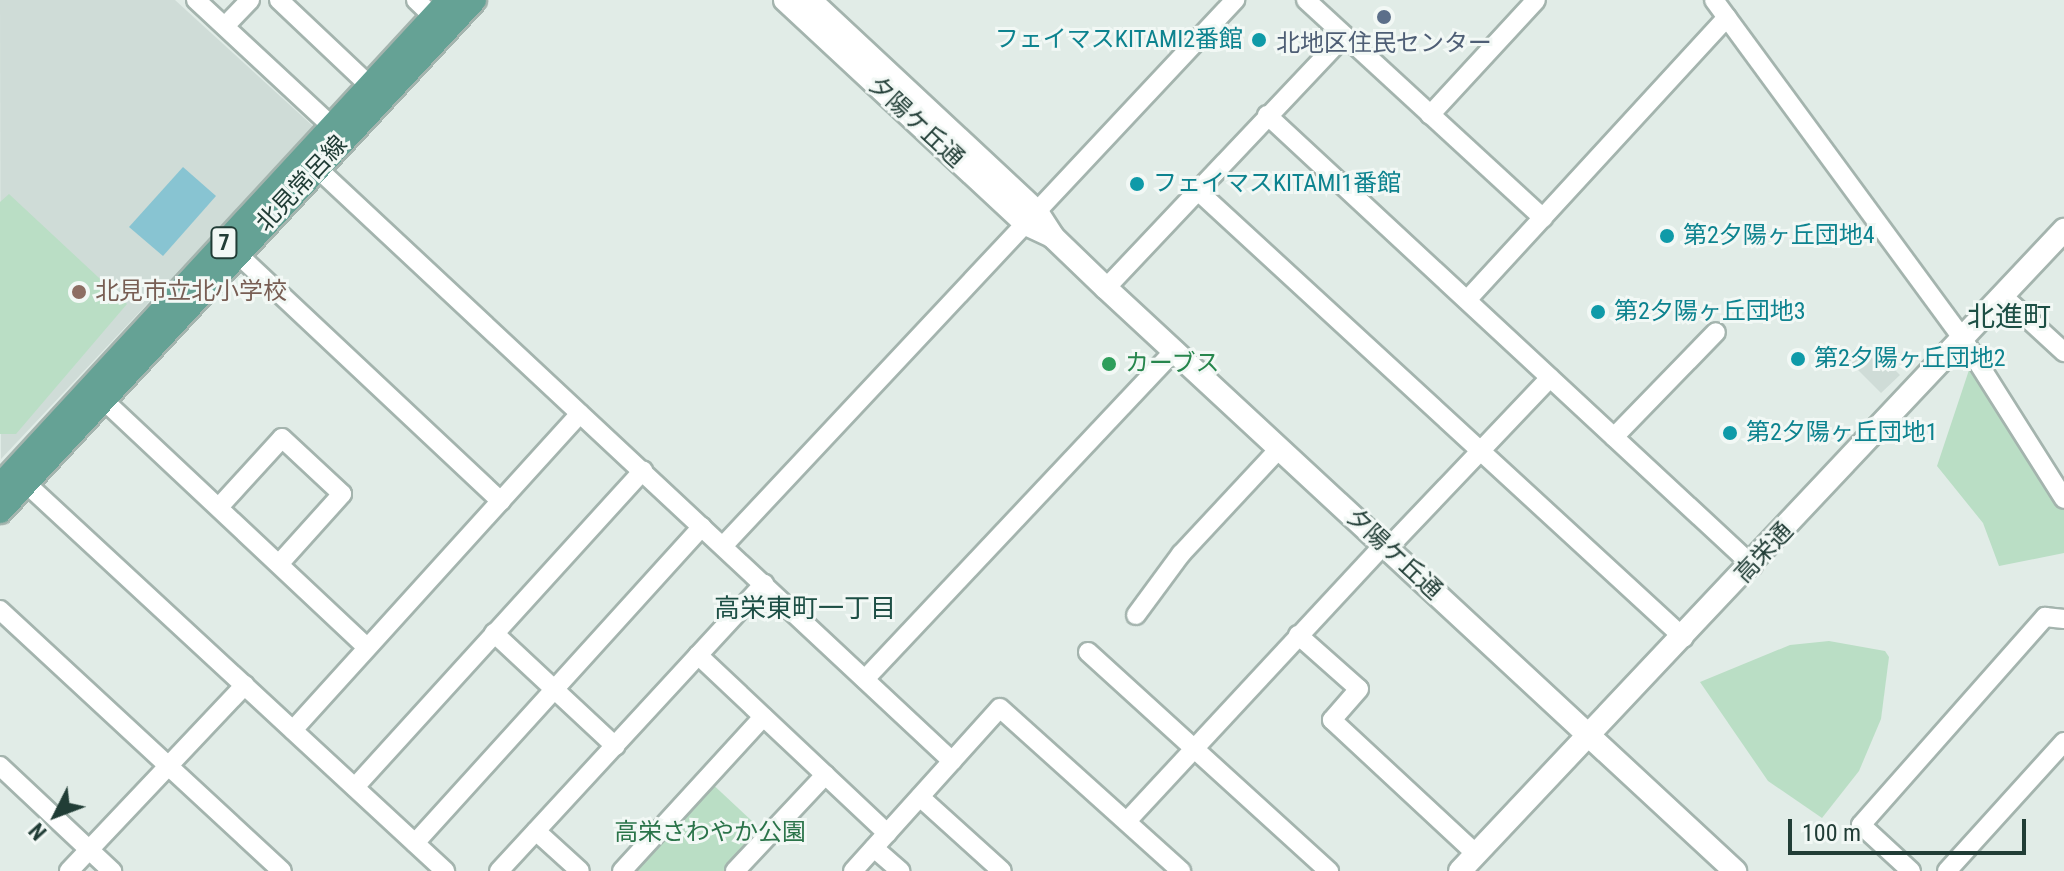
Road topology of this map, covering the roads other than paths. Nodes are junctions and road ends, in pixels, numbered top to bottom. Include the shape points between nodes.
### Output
1 (196, 0) edge
2 (250, 0) edge
3 (279, 0) edge
4 (474, 0) edge
5 (785, 0) edge
6 (810, 0) edge
7 (1235, 0) edge
8 (1306, 0) edge
9 (1714, 0) edge
10 (1525, 4) edge
11 (436, 12) edge
12 (1727, 17) junction
13 (225, 26) junction
14 (1344, 36) junction
15 (370, 86) junction
16 (1267, 115) junction
17 (1430, 115) junction
18 (339, 133) junction
19 (317, 168) junction
20 (1198, 191) junction
21 (1031, 218) junction
22 (1543, 218) junction
23 (2064, 230) edge
24 (231, 248) junction
25 (1106, 288) junction
26 (2003, 296) junction
27 (1467, 300) junction
28 (1716, 332) dead end
29 (1963, 339) junction
30 (1175, 350) junction
31 (2064, 352) edge
32 (1550, 378) junction
33 (96, 393) junction
34 (580, 414) junction
35 (1614, 437) junction
36 (1280, 448) junction
37 (1482, 449) junction
38 (643, 471) junction
39 (13, 480) edge
40 (2064, 499) edge
41 (501, 501) junction
42 (219, 507) junction
43 (0, 511) edge
44 (702, 527) junction
45 (723, 546) junction
46 (1386, 546) junction
47 (279, 564) junction
48 (1753, 566) junction
49 (764, 584) junction
50 (0, 610) edge
51 (1136, 615) dead end
52 (2064, 619) edge
53 (494, 633) junction
54 (1298, 635) junction
55 (1684, 638) junction
56 (367, 647) junction
57 (1088, 652) dead end
58 (698, 655) junction
59 (865, 679) junction
60 (245, 685) junction
61 (556, 689) junction
62 (763, 717) junction
63 (293, 730) junction
64 (1590, 734) junction
65 (2064, 742) edge
66 (615, 746) junction
67 (1194, 747) junction
68 (952, 761) junction
69 (0, 766) edge
70 (167, 766) junction
71 (825, 775) junction
72 (355, 787) junction
73 (920, 797) junction
74 (1127, 821) junction
75 (536, 831) junction
76 (887, 833) junction
77 (415, 843) junction
78 (874, 848) junction
79 (89, 849) junction
80 (1476, 854) junction
81 (69, 871) edge
82 (112, 871) edge
83 (282, 871) edge
84 (445, 871) edge
85 (499, 871) edge
86 (580, 871) edge
87 (622, 871) edge
88 (735, 871) edge
89 (853, 871) edge
90 (900, 871) edge
91 (1002, 871) edge
92 (1181, 871) edge
93 (1329, 871) edge
94 (1460, 871) edge
95 (1735, 871) edge
96 (1911, 871) edge
97 (1947, 871) edge

1 - 13 street
2 - 13 street
3 - 15 street
4 - 11 main road, 北見常呂線 / 7
5 - 21 street, 夕陽ケ丘通
6 - 21 street, 夕陽ケ丘通
7 - 21 street
8 - 14 street
9 - 12 street
10 - 17 street
11 - 15 main road, 北見常呂線 / 7
11 - 18 main road, 北見常呂線 / 7
12 - 22 street
12 - 29 street
13 - 18 street
14 - 16 street
14 - 17 street
15 - 18 main road, 北見常呂線 / 7
16 - 20 street
16 - 27 street
17 - 22 street
18 - 19 main road, 北見常呂線 / 7
18 - 24 main road, 北見常呂線 / 7
19 - 24 main road, 北見常呂線 / 7
19 - 34 street
20 - 25 street
20 - 37 street
21 - 25 street, 夕陽ケ丘通
21 - 45 street
22 - 27 street
23 - 26 street, 高栄通
24 - 33 main road, 北見常呂線 / 7
24 - 41 street
25 - 30 street, 夕陽ケ丘通
26 - 29 street, 高栄通
26 - 31 street
27 - 32 street
28 - 35 street
29 - 40 street
29 - 48 street, 高栄通
30 - 36 street, 夕陽ケ丘通
30 - 59 street
32 - 35 street
32 - 37 street
33 - 39 main road, 北見常呂線 / 7
33 - 42 street
34 - 38 street
34 - 41 street
35 - 48 street
36 - 46 street, 夕陽ケ丘通
36 - 51 street via 1181,554
37 - 46 street
37 - 55 street
38 - 44 street
38 - 53 street
39 - 43 main road, 北見常呂線 / 7
39 - 60 street
41 - 56 street
42 - 47 street
42 - 47 street via 282,438 342,494
44 - 45 street
44 - 61 street
45 - 49 street
46 - 54 street
46 - 64 street, 夕陽ケ丘通
47 - 56 street
48 - 55 street, 高栄通
49 - 58 street
49 - 59 street
50 - 70 street
52 - 96 street via 2045,617 1861,825
53 - 61 street
53 - 72 street
54 - 67 street
54 - 80 street via 1359,689 1332,720
55 - 64 street, 高栄通
56 - 63 street
57 - 67 street
58 - 62 street
58 - 66 street
59 - 68 street
60 - 63 street
60 - 70 street
61 - 66 street
61 - 77 street
62 - 71 street
62 - 87 street
63 - 72 street
64 - 80 street, 高栄通
64 - 95 street, 夕陽ケ丘通
65 - 97 street
66 - 75 street
67 - 74 street
67 - 93 street
68 - 73 street
68 - 74 street via 1000,708
69 - 79 street
70 - 79 street
70 - 83 street
71 - 76 street
71 - 88 street
72 - 77 street
73 - 76 street
73 - 91 street
74 - 92 street
75 - 85 street
75 - 86 street
76 - 78 street
77 - 84 street
78 - 89 street
78 - 90 street
79 - 81 street
79 - 82 street
80 - 94 street, 高栄通

